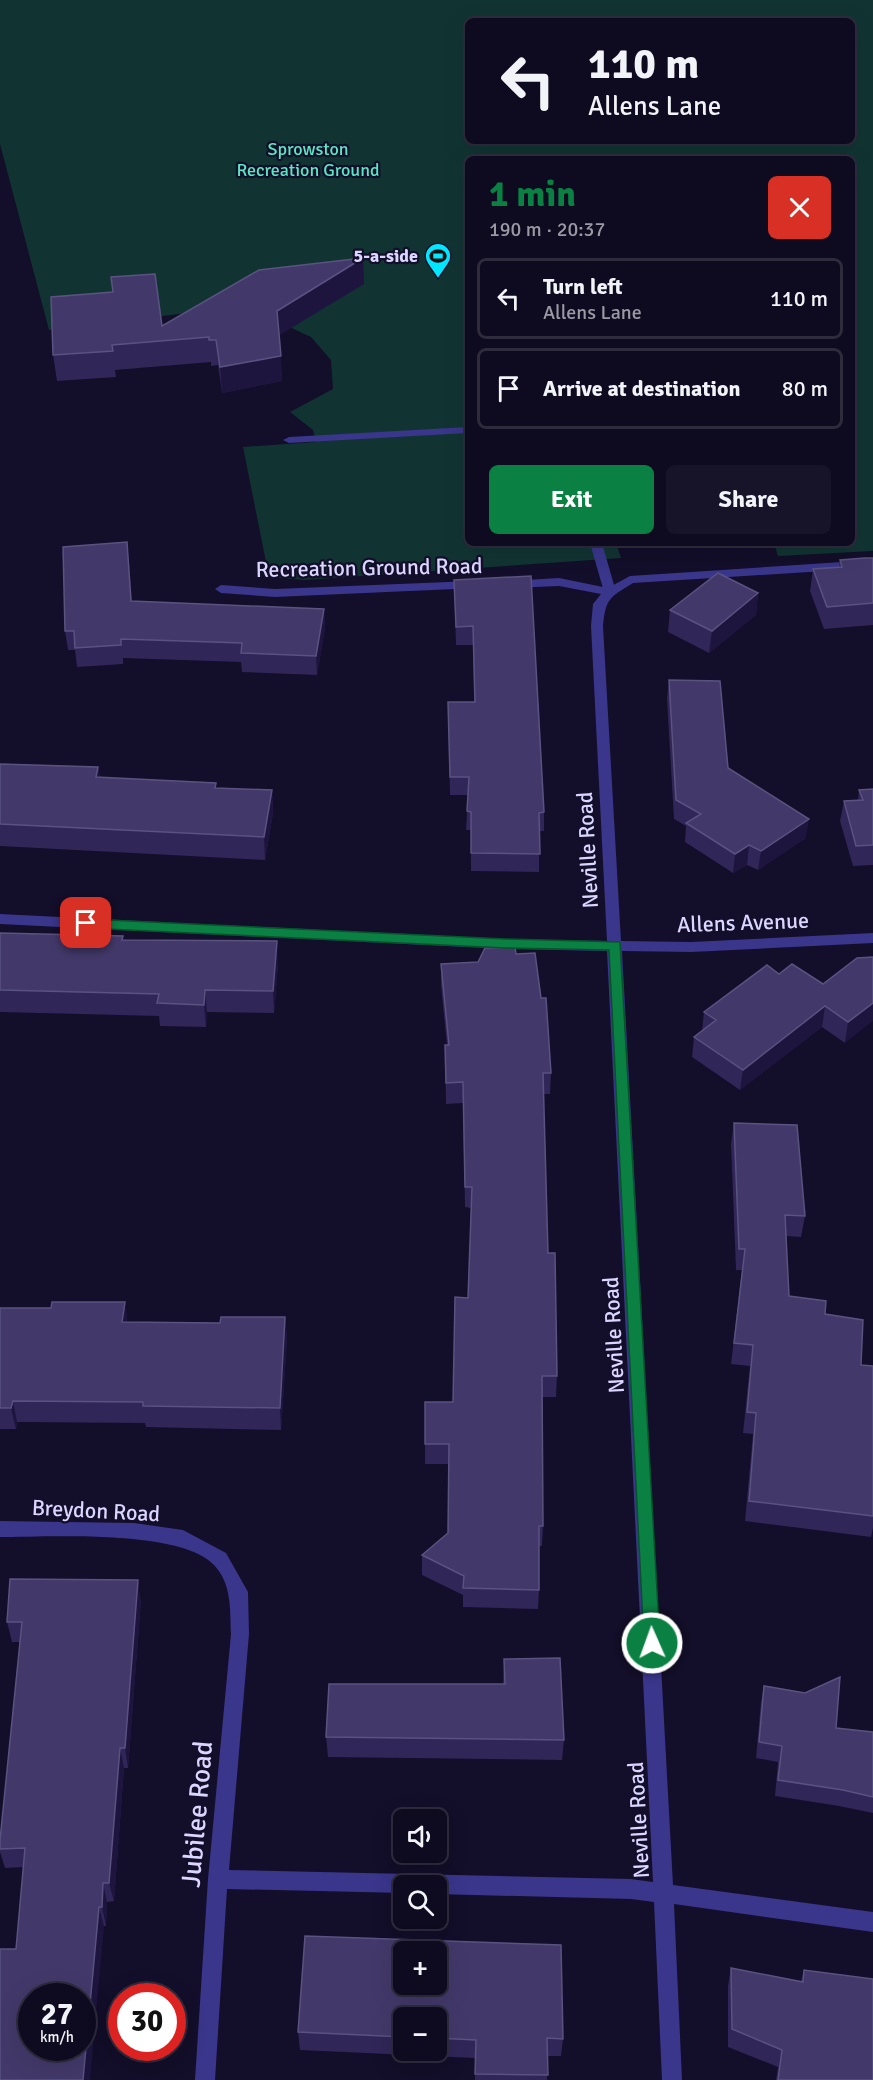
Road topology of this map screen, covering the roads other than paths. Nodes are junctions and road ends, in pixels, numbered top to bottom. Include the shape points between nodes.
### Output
1 (465, 430) edge
2 (289, 440) dead end
3 (597, 546) edge
4 (873, 564) edge
5 (221, 589) dead end
6 (610, 592) junction
7 (0, 919) edge
8 (873, 938) edge
9 (615, 945) junction
10 (0, 1529) edge
11 (220, 1558) joint
12 (218, 1879) junction
13 (663, 1894) junction
14 (873, 1922) edge
15 (205, 2080) edge
16 (672, 2080) edge

1 - 2 street
3 - 6 street
4 - 6 street via 630,580
5 - 6 street, Recreation Ground Road via 275,593 559,582
6 - 9 street, Neville Road via 599,604 597,626
7 - 9 street, Allens Avenue via 495,943
8 - 9 street, Allens Avenue via 691,947
9 - 13 street, Neville Road
10 - 11 street, Breydon Road via 134,1531 183,1538
11 - 12 street, Jubilee Road via 239,1592 240,1634
12 - 13 street via 632,1888
12 - 15 street, Jubilee Road
13 - 14 street
13 - 16 street, Neville Road

